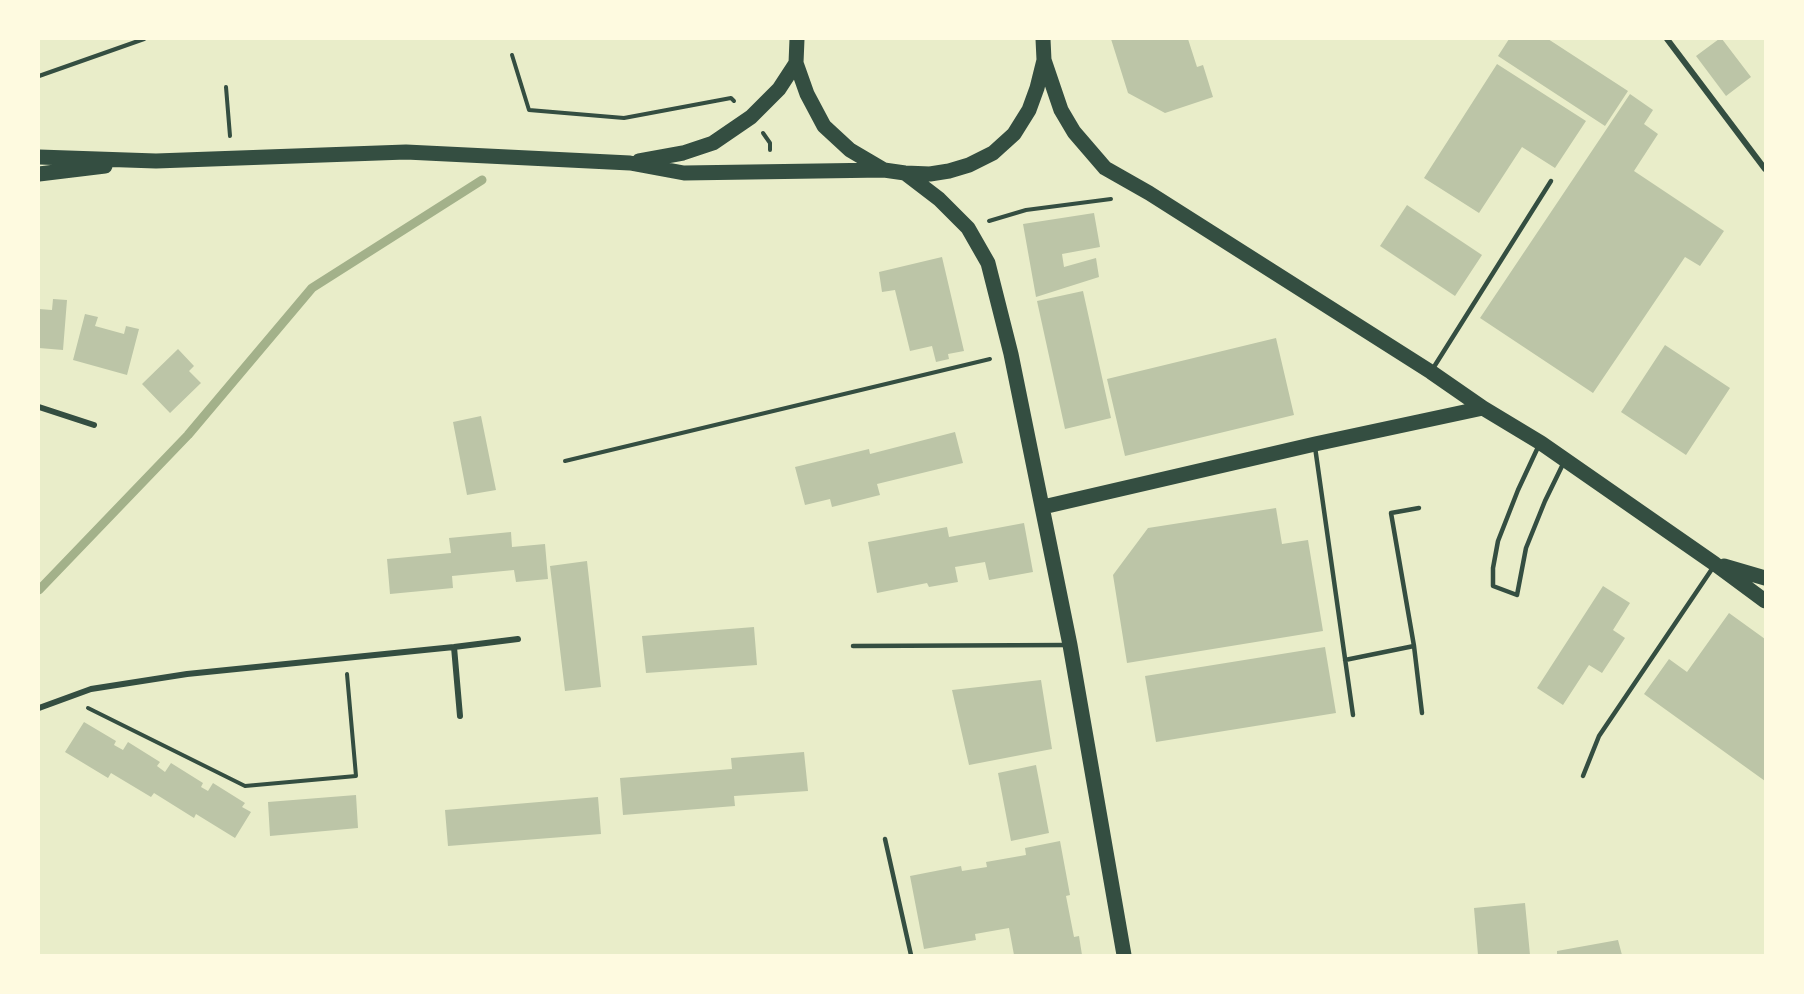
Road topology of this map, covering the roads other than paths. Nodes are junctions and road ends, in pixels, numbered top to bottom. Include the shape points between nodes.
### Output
1 (144, 39) edge
2 (797, 39) edge
3 (1667, 39) edge
4 (1044, 40) edge
5 (1044, 60) junction
6 (796, 63) junction
7 (39, 76) edge
8 (39, 157) edge
9 (156, 161) junction
10 (630, 163) junction
11 (1765, 169) edge
12 (884, 170) junction
13 (905, 173) junction
14 (39, 174) edge
15 (1551, 182) dead end
16 (1431, 372) junction
17 (39, 407) edge
18 (1483, 408) junction
19 (94, 424) dead end
20 (1541, 443) junction
21 (1315, 444) junction
22 (1565, 460) junction
23 (1043, 507) junction
24 (1419, 508) dead end
25 (1715, 564) junction
26 (1765, 578) edge
27 (1765, 602) edge
28 (518, 639) dead end
29 (1070, 645) junction
30 (853, 646) dead end
31 (1414, 646) junction
32 (454, 647) junction
33 (1345, 660) junction
34 (39, 708) edge
35 (1422, 713) dead end
36 (1353, 715) dead end
37 (460, 716) dead end
38 (1583, 776) dead end
39 (885, 839) dead end
40 (911, 955) edge
41 (1124, 955) edge

1 - 7 lane
2 - 6 main road
3 - 11 street
4 - 5 main road
5 - 13 main road via 1029,110 1014,134 993,153 949,171
5 - 16 main road via 1061,110 1105,168
6 - 10 main road via 779,89 751,117 713,143
6 - 12 main road via 824,126 850,150
8 - 9 main road
9 - 10 main road via 406,152
9 - 14 main road
10 - 12 main road via 684,173
12 - 13 main road
13 - 23 main road via 968,228 988,263
15 - 16 lane
16 - 18 main road
17 - 19 street
18 - 20 main road
18 - 21 main road
20 - 22 main road
20 - 22 lane via 1498,541 1493,586 1516,595 1526,548
21 - 23 main road
21 - 33 lane
22 - 25 main road
23 - 29 main road
24 - 31 lane via 1391,513
25 - 26 main road
25 - 27 main road
25 - 38 lane via 1599,736
28 - 32 street
29 - 30 lane
29 - 41 main road
31 - 33 lane
31 - 35 lane
32 - 34 street via 187,674 91,689
32 - 37 street
33 - 36 lane
39 - 40 lane

